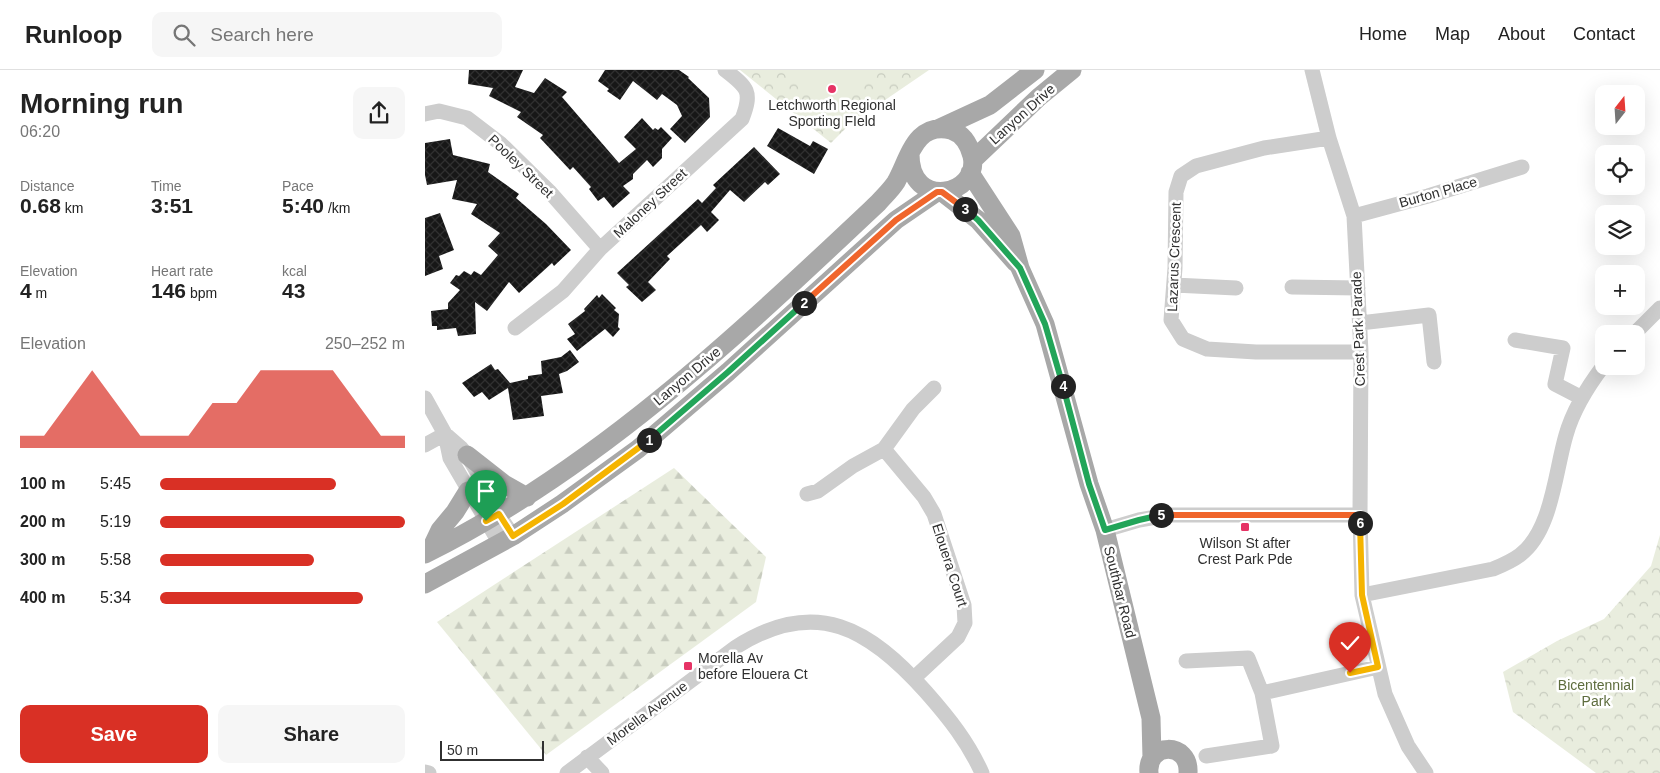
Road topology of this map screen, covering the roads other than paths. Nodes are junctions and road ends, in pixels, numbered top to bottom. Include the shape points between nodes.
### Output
1 (725, 70) edge
2 (1035, 70) edge
3 (1072, 70) edge
4 (1312, 70) edge
5 (425, 114) edge
6 (938, 129) junction
7 (1329, 138) junction
8 (910, 153) junction
9 (972, 167) junction
10 (1522, 167) dead end
11 (939, 192) junction
12 (1354, 216) junction
13 (600, 249) junction
14 (1020, 268) junction
15 (1174, 285) junction
16 (1292, 287) dead end
17 (1236, 288) dead end
18 (1358, 288) junction
19 (1660, 308) edge
20 (1360, 324) junction
21 (1643, 325) edge
22 (515, 328) dead end
23 (1515, 340) dead end
24 (1361, 352) junction
25 (1434, 362) dead end
26 (1597, 375) edge
27 (934, 388) dead end
28 (425, 398) edge
29 (1582, 398) junction
30 (445, 434) junction
31 (425, 445) edge
32 (884, 449) junction
33 (467, 455) junction
34 (468, 491) junction
35 (807, 494) dead end
36 (527, 497) junction
37 (1360, 515) junction
38 (492, 518) junction
39 (1105, 530) junction
40 (507, 540) junction
41 (428, 552) edge
42 (425, 584) edge
43 (1362, 595) junction
44 (1186, 661) dead end
45 (1378, 667) junction
46 (914, 678) junction
47 (1262, 693) junction
48 (1151, 718) junction
49 (1174, 750) junction
50 (1206, 756) dead end
51 (587, 757) junction
52 (1148, 769) edge
53 (425, 772) edge
54 (429, 773) edge
55 (567, 773) edge
56 (602, 773) edge
57 (983, 773) edge
58 (1188, 773) edge
59 (1426, 773) edge

1 - 13 street, Maloney Street via 741,83 748,94 748,105 742,119
2 - 6 main road, Lanyon Drive via 990,105
3 - 9 main road, Lanyon Drive via 1039,97
4 - 7 street, Crest Park Parade
5 - 13 street, Pooley Street via 439,111 467,118 501,144 549,191
6 - 8 main road via 925,133 914,143
6 - 9 main road via 952,131 962,137 970,147
7 - 12 street, Crest Park Parade
7 - 15 street, Lazarus Crescent via 1264,148 1196,166 1181,176 1176,192
8 - 11 main road via 910,166 915,178 923,187
8 - 36 main road, Lanyon Drive via 895,184 879,203 717,352 625,427
9 - 11 main road via 958,187
9 - 14 main road, Southbar Road via 1011,236
10 - 12 street, Burton Place
11 - 14 main road, Southbar Road via 978,220
11 - 40 main road, Lanyon Drive via 896,220 659,432 563,504
12 - 18 street, Crest Park Parade
13 - 22 street, Maloney Street via 563,291
14 - 39 main road, Southbar Road via 1045,324
15 - 17 street
15 - 24 street, Lazarus Crescent via 1171,320 1183,339 1207,349
16 - 18 street
18 - 20 street, Crest Park Parade
19 - 21 street
20 - 24 street, Crest Park Parade
20 - 25 street via 1429,315
23 - 29 street via 1563,348 1555,384
24 - 37 street, Crest Park Parade
26 - 29 street
27 - 32 street via 913,408
28 - 30 street
29 - 43 street via 1566,434 1545,517 1533,542 1522,554 1493,570
30 - 31 street
30 - 33 street
30 - 34 street via 450,458
32 - 35 street via 818,491
32 - 46 street, Elouera Court via 934,514 966,615 958,638
33 - 36 main road via 504,484
33 - 38 street via 480,477
34 - 38 street
34 - 41 main road
36 - 38 main road, Lanyon Drive
37 - 39 street via 1167,515
37 - 43 street, Crest Park Parade
38 - 40 street
38 - 41 main road, Lanyon Drive
39 - 48 main road, Southbar Road
40 - 42 main road, Lanyon Drive
43 - 45 street, Crest Park Parade
44 - 47 street via 1248,658
45 - 47 street
45 - 59 street, Crest Park Parade via 1385,694 1408,746
46 - 51 street, Morella Avenue via 868,638 836,626 793,623 753,636 736,647
46 - 57 street, Morella Avenue via 954,724
47 - 50 street via 1272,746
48 - 49 main road, Southbar Road
48 - 52 main road, Southbar Road
49 - 52 main road via 1157,752
49 - 58 main road, Southbar Road via 1185,758
51 - 55 street, Morella Avenue
51 - 56 street
53 - 54 street

